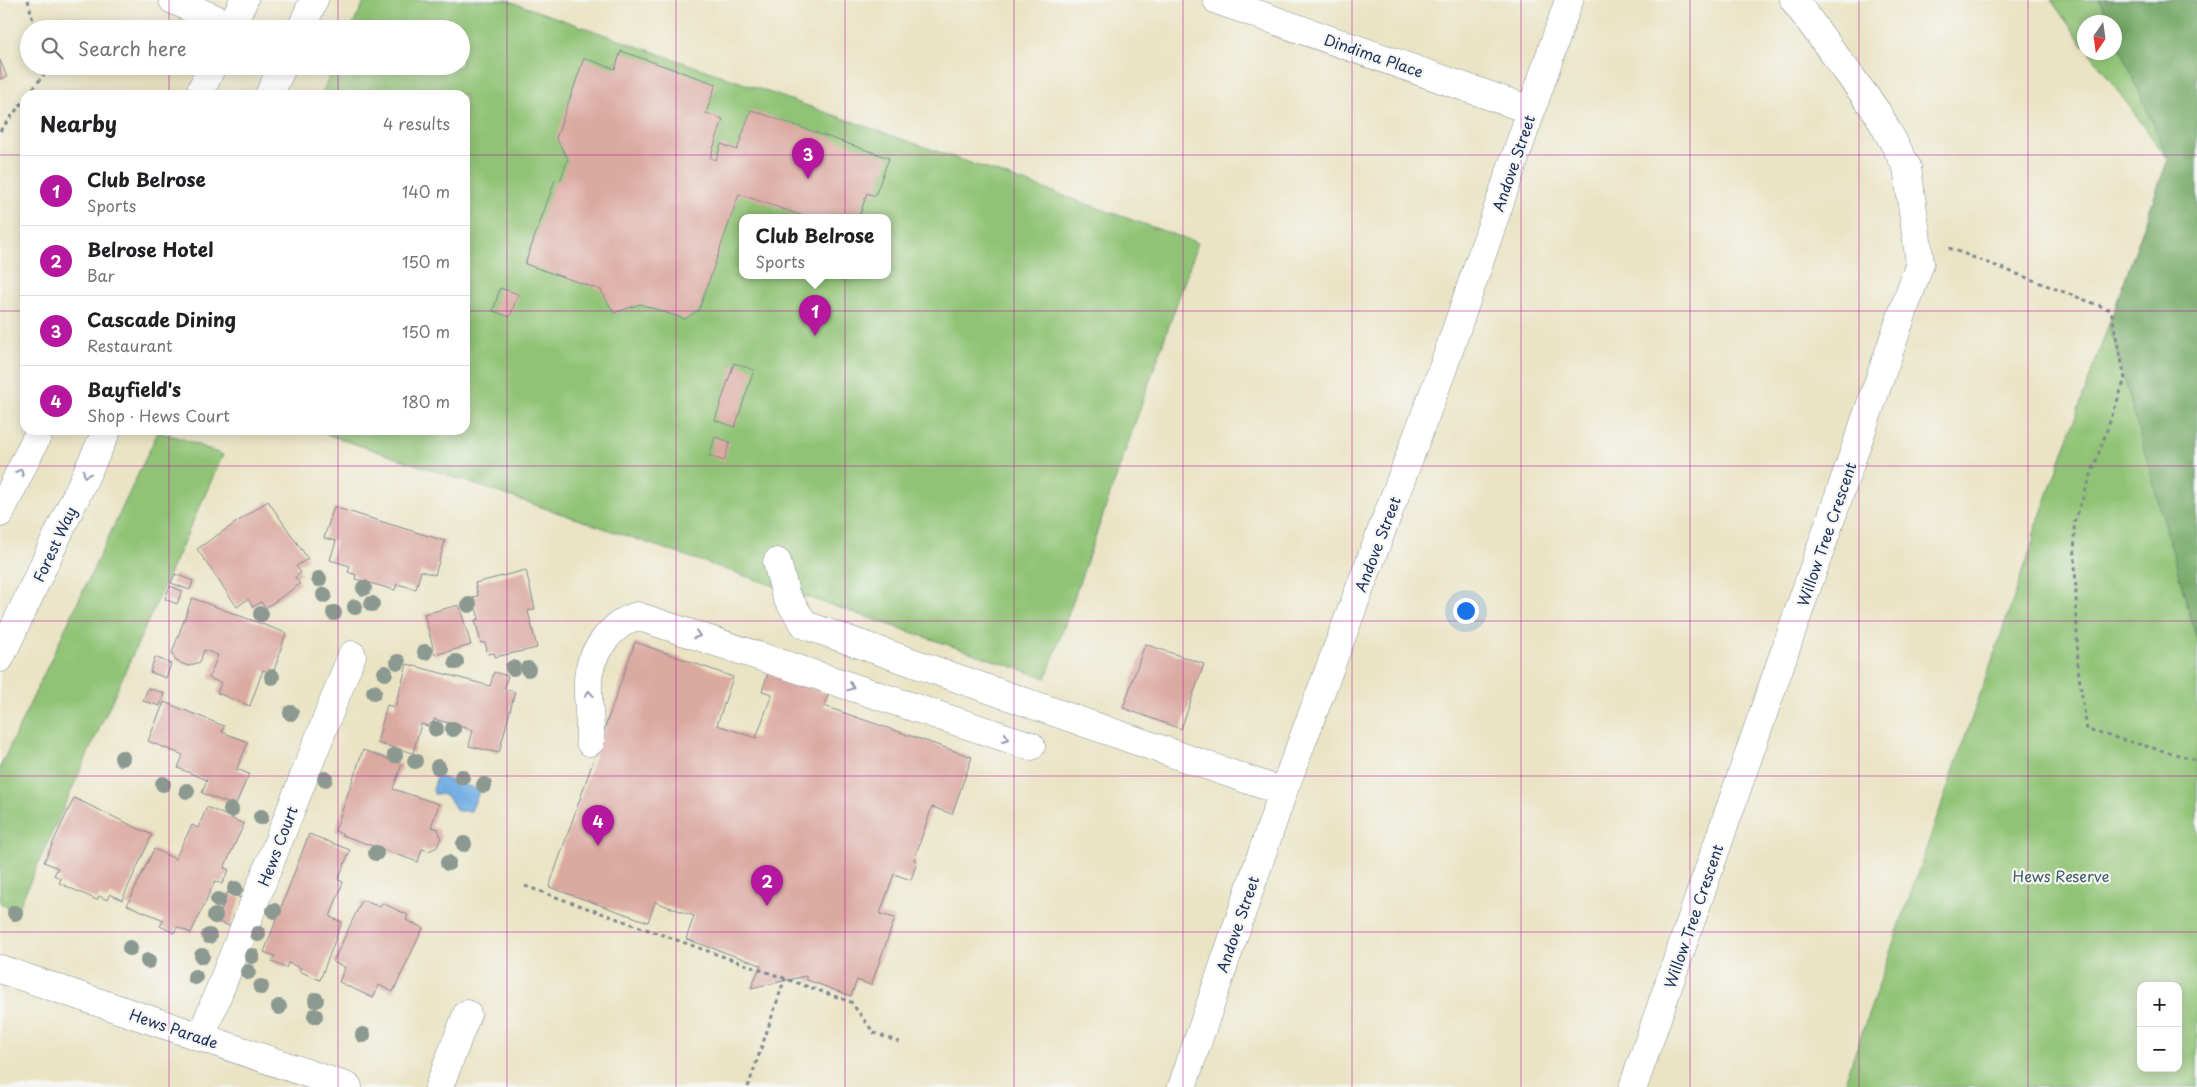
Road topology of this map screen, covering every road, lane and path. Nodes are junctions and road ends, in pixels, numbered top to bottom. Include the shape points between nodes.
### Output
1 (28, 0) edge
2 (173, 0) edge
3 (244, 0) edge
4 (314, 0) edge
5 (1217, 0) edge
6 (1569, 0) edge
7 (1794, 0) edge
8 (33, 20) edge
9 (216, 20) edge
10 (236, 20) edge
11 (305, 20) edge
12 (44, 75) edge
13 (208, 75) edge
14 (279, 75) edge
15 (32, 90) edge
16 (201, 90) edge
17 (271, 90) edge
18 (20, 105) edge
19 (1530, 110) junction
20 (0, 130) edge
21 (1918, 236) junction
22 (38, 435) edge
23 (105, 435) edge
24 (0, 513) edge
25 (777, 562) dead end
26 (352, 655) dead end
27 (0, 658) edge
28 (590, 742) dead end
29 (1031, 746) dead end
30 (2197, 760) edge
31 (1283, 792) junction
32 (525, 886) dead end
33 (0, 969) edge
34 (785, 978) junction
35 (467, 1014) dead end
36 (201, 1038) junction
37 (902, 1043) dead end
38 (348, 1087) edge
39 (439, 1087) edge
40 (748, 1087) edge
41 (1182, 1087) edge
42 (1633, 1087) edge

1 - 8 path
2 - 9 street
3 - 10 street
4 - 11 street
5 - 19 street, Dindima Place
6 - 19 street, Andove Street
7 - 21 street, Willow Tree Crescent via 1877,112 1907,167
12 - 15 path
13 - 16 street
14 - 17 street
18 - 20 path
19 - 31 street, Andove Street via 1443,368
21 - 30 path via 2111,310 2125,379 2074,523 2078,669 2087,730
21 - 42 street, Willow Tree Crescent via 1920,264
24 -> 22 street
23 -> 27 street, Forest Way
25 - 31 street via 786,596 805,625
26 - 36 street, Hews Court
28 -> 29 street via 588,680 594,658 613,630 637,616
31 - 41 street, Andove Street
32 - 34 path
33 - 36 street, Hews Parade
34 - 37 path via 851,1002 874,1033
34 - 40 path
35 - 39 street
36 - 38 street, Hews Parade

